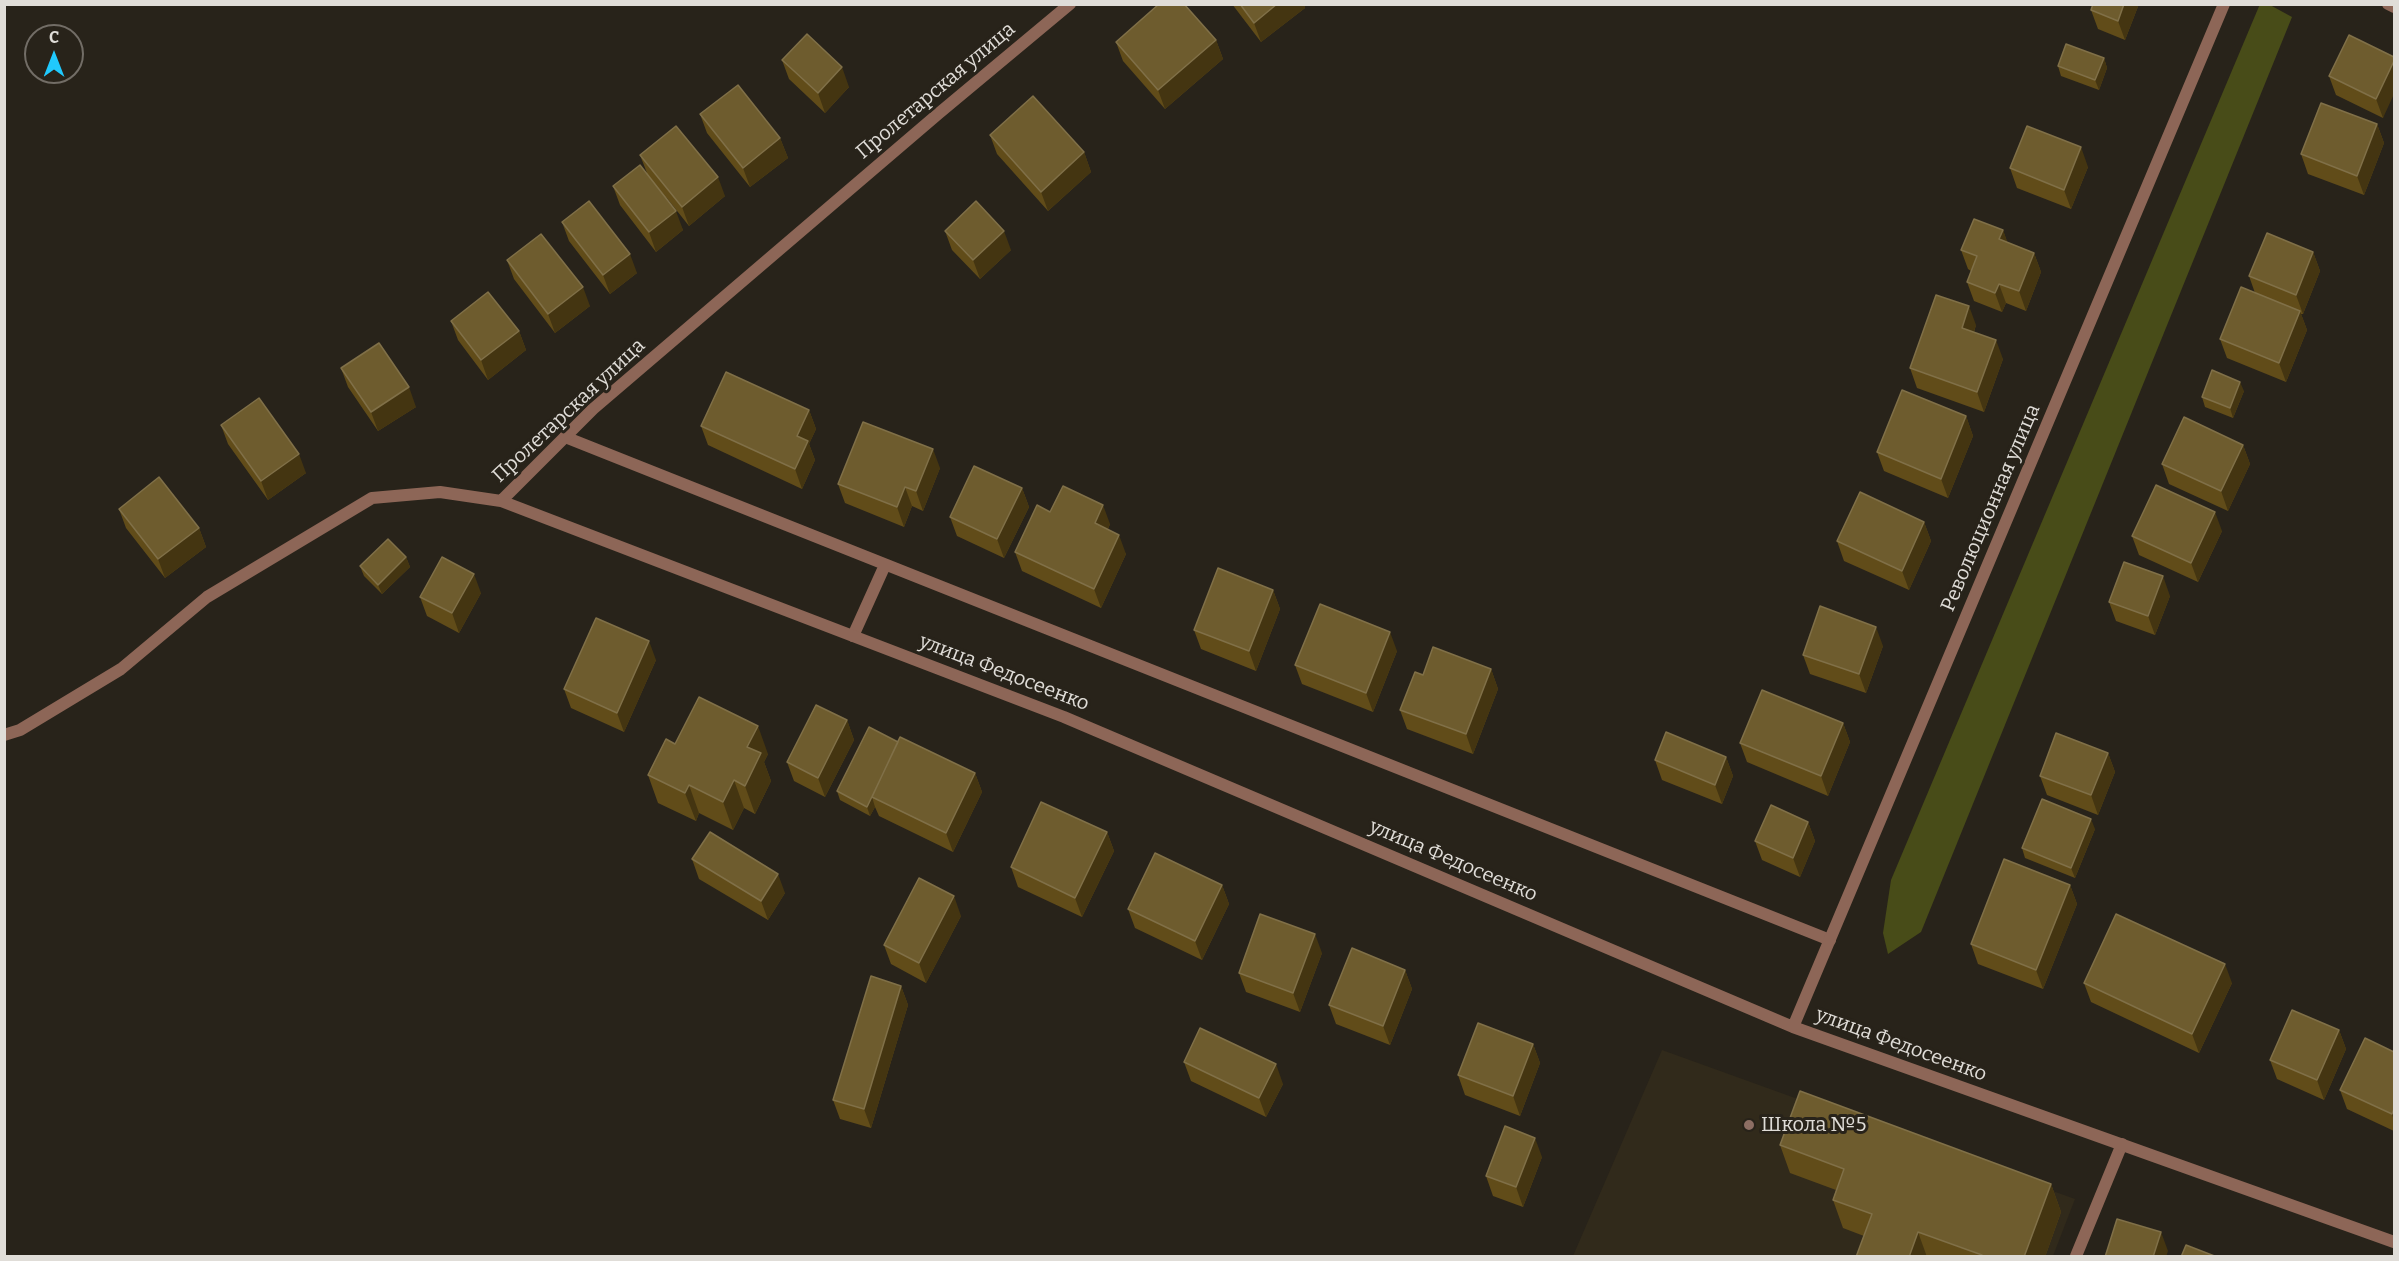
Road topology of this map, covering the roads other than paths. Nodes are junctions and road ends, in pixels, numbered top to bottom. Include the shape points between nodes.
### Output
1 (1070, 4) edge
2 (2224, 4) edge
3 (2388, 4) edge
4 (2394, 7) edge
5 (565, 437) junction
6 (501, 501) junction
7 (885, 565) junction
8 (853, 636) junction
9 (4, 735) edge
10 (1830, 940) junction
11 (1793, 1027) junction
12 (2122, 1144) junction
13 (2394, 1242) edge
14 (2076, 1257) edge

1 - 5 street, Пролетарская улица via 629,378
2 - 10 street, Революционная улица
3 - 4 street
5 - 6 street, Пролетарская улица
5 - 7 street
6 - 8 street, улица Федосеенко
6 - 9 street, Пролетарская улица via 440,492 372,498 207,597 121,669 20,730
7 - 8 street
7 - 10 street
8 - 11 street, улица Федосеенко via 1064,717
10 - 11 street, Революционная улица
11 - 12 street, улица Федосеенко
12 - 13 street, улица Федосеенко
12 - 14 street

